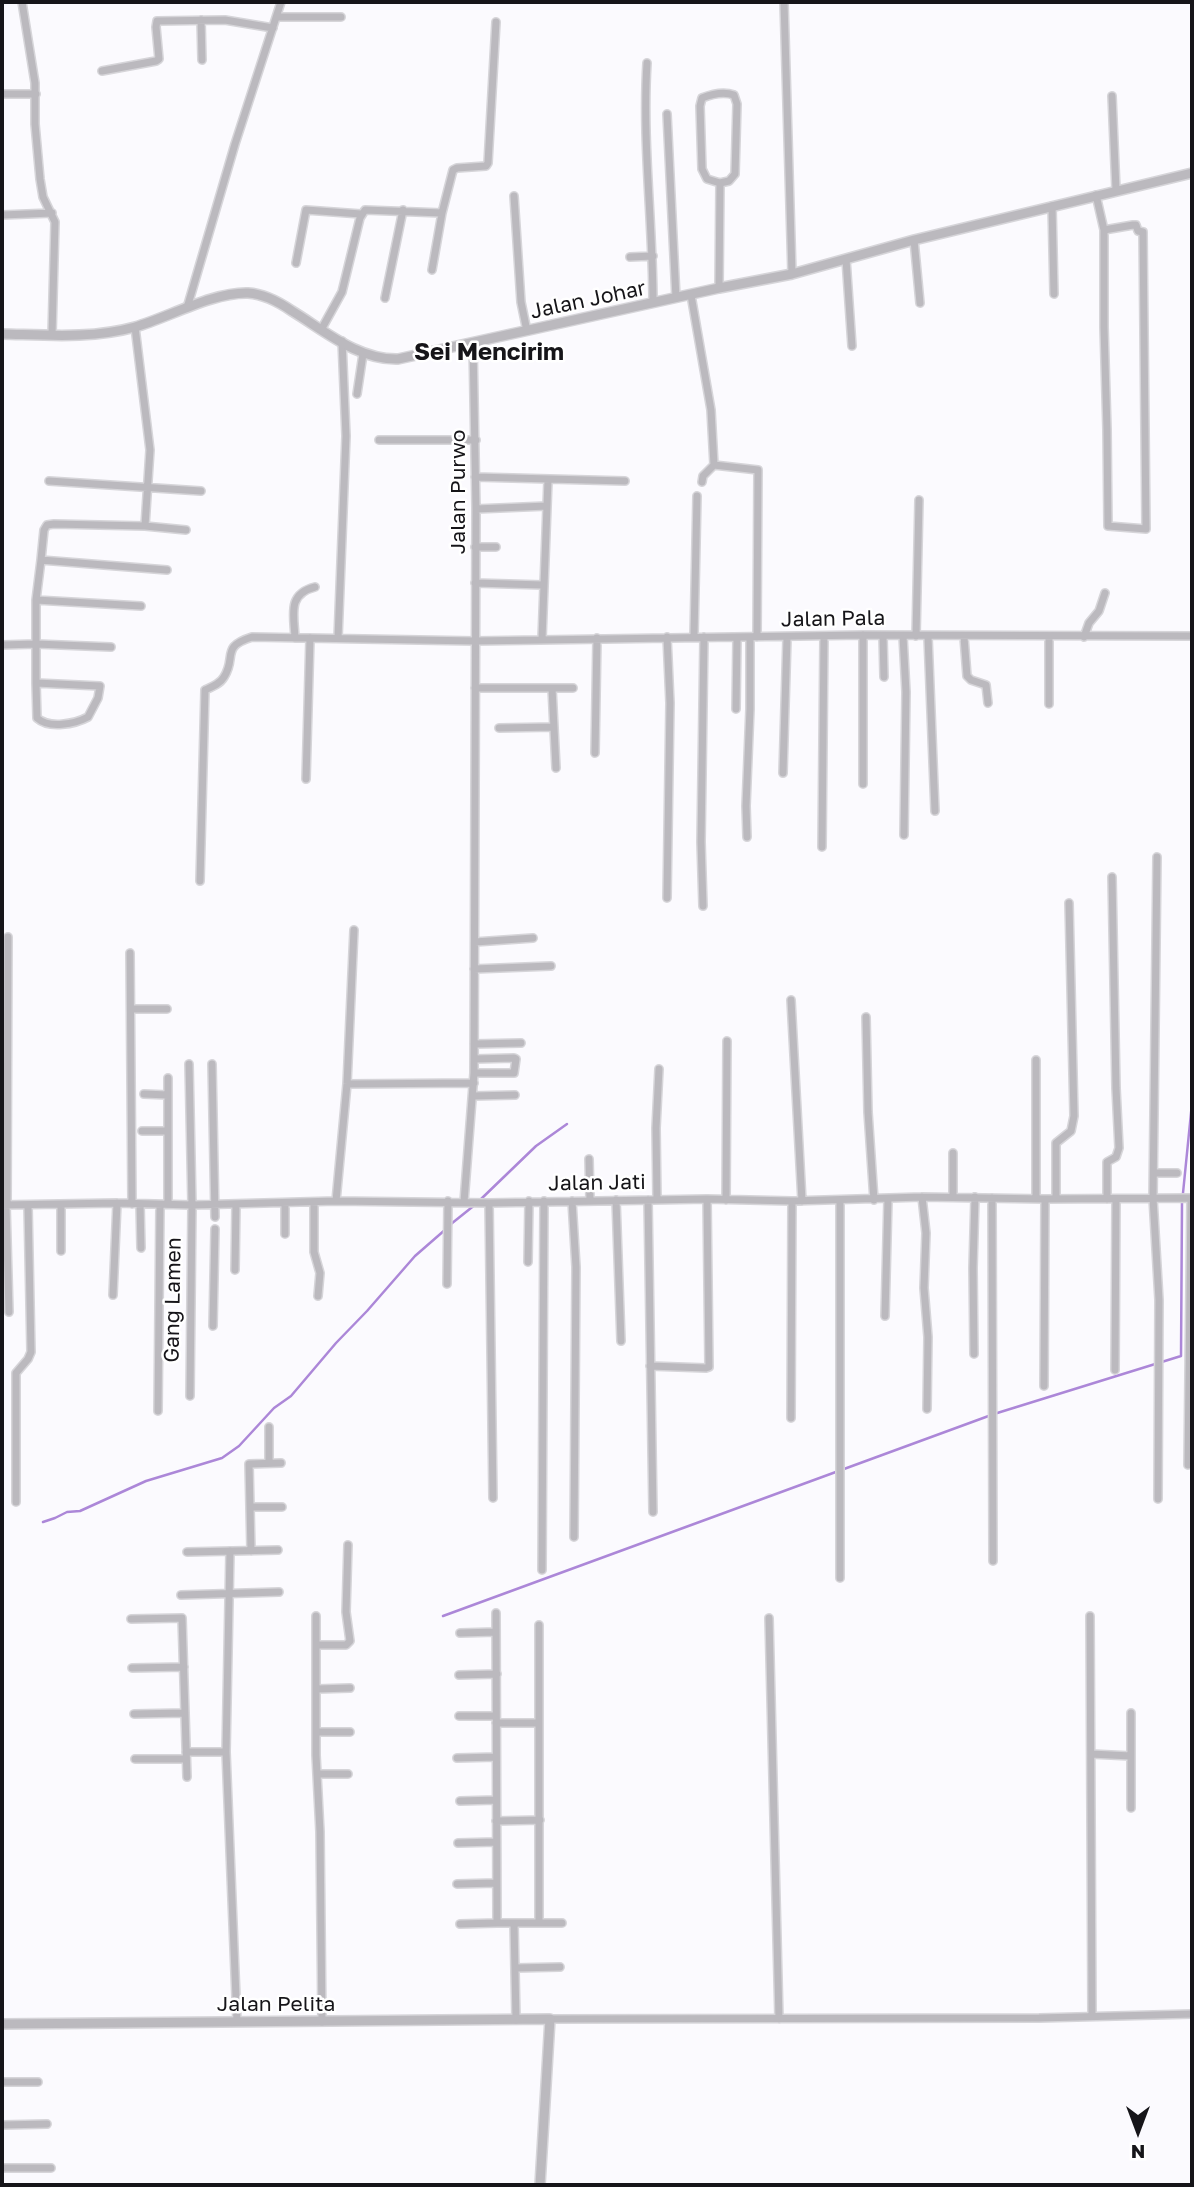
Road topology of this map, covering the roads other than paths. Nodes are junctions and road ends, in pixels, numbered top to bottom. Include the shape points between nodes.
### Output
1 (22, 2) edge
2 (281, 2) edge
3 (784, 2) edge
4 (341, 17) dead end
5 (276, 18) junction
6 (201, 20) junction
7 (496, 22) dead end
8 (273, 28) junction
9 (202, 60) dead end
10 (647, 63) dead end
11 (102, 71) dead end
12 (2, 94) edge
13 (36, 94) junction
14 (1112, 96) dead end
15 (667, 114) dead end
16 (1192, 173) edge
17 (720, 183) junction
18 (1116, 190) junction
19 (1096, 195) junction
20 (514, 196) dead end
21 (1052, 206) junction
22 (403, 210) junction
23 (442, 213) junction
24 (52, 214) junction
25 (361, 214) junction
26 (2, 215) edge
27 (1104, 230) junction
28 (914, 240) junction
29 (653, 256) junction
30 (630, 257) dead end
31 (846, 259) junction
32 (296, 263) dead end
33 (432, 270) dead end
34 (792, 274) junction
35 (719, 288) junction
36 (1054, 294) dead end
37 (691, 295) junction
38 (386, 298) dead end
39 (676, 298) junction
40 (653, 303) junction
41 (920, 303) dead end
42 (187, 308) junction
43 (135, 327) junction
44 (321, 330) junction
45 (527, 331) junction
46 (2, 334) edge
47 (52, 335) junction
48 (342, 341) junction
49 (473, 344) junction
50 (852, 346) dead end
51 (363, 354) junction
52 (357, 394) dead end
53 (379, 440) dead end
54 (476, 440) junction
55 (714, 465) junction
56 (475, 477) junction
57 (548, 480) junction
58 (50, 481) dead end
59 (625, 481) dead end
60 (702, 482) dead end
61 (149, 489) junction
62 (201, 491) dead end
63 (697, 496) dead end
64 (919, 500) dead end
65 (547, 506) junction
66 (476, 509) junction
67 (145, 526) junction
68 (186, 530) dead end
69 (475, 547) junction
70 (496, 547) dead end
71 (41, 560) junction
72 (167, 570) dead end
73 (475, 583) junction
74 (543, 584) junction
75 (315, 587) dead end
76 (1105, 593) dead end
77 (36, 600) junction
78 (141, 606) dead end
79 (863, 635) junction
80 (694, 636) junction
81 (824, 636) junction
82 (883, 636) junction
83 (903, 636) junction
84 (916, 636) junction
85 (1049, 636) junction
86 (1192, 636) edge
87 (704, 637) junction
88 (754, 637) junction
89 (928, 637) junction
90 (964, 637) junction
91 (1084, 637) junction
92 (295, 638) junction
93 (310, 638) junction
94 (338, 638) junction
95 (597, 638) junction
96 (667, 638) junction
97 (737, 638) junction
98 (787, 638) junction
99 (542, 639) junction
100 (475, 641) junction
101 (36, 644) junction
102 (2, 645) edge
103 (111, 646) dead end
104 (884, 677) dead end
105 (36, 683) junction
106 (475, 688) junction
107 (552, 688) junction
108 (573, 688) dead end
109 (988, 703) dead end
110 (1049, 704) dead end
111 (736, 709) dead end
112 (554, 727) junction
113 (499, 728) dead end
114 (594, 753) dead end
115 (556, 768) dead end
116 (783, 773) dead end
117 (306, 779) dead end
118 (863, 784) dead end
119 (935, 811) dead end
120 (904, 835) dead end
121 (747, 837) dead end
122 (822, 847) dead end
123 (1157, 857) dead end
124 (1112, 877) dead end
125 (200, 881) dead end
126 (667, 898) dead end
127 (1069, 903) dead end
128 (703, 906) dead end
129 (354, 930) dead end
130 (8, 937) dead end
131 (533, 938) dead end
132 (475, 942) junction
133 (130, 953) dead end
134 (551, 966) dead end
135 (474, 969) junction
136 (790, 1000) dead end
137 (131, 1009) junction
138 (167, 1009) dead end
139 (866, 1017) dead end
140 (727, 1041) dead end
141 (521, 1043) dead end
142 (474, 1044) junction
143 (474, 1059) junction
144 (1036, 1060) dead end
145 (189, 1064) dead end
146 (212, 1064) dead end
147 (659, 1069) dead end
148 (474, 1073) junction
149 (168, 1078) dead end
150 (474, 1083) junction
151 (347, 1084) junction
152 (144, 1094) dead end
153 (168, 1095) junction
154 (515, 1095) dead end
155 (473, 1096) junction
156 (142, 1131) dead end
157 (168, 1131) junction
158 (953, 1153) dead end
159 (589, 1159) dead end
160 (1154, 1173) junction
161 (1177, 1173) dead end
162 (922, 1197) junction
163 (953, 1197) junction
164 (975, 1197) junction
165 (992, 1198) junction
166 (1056, 1198) junction
167 (1153, 1198) junction
168 (1190, 1198) edge
169 (707, 1199) junction
170 (888, 1199) junction
171 (1036, 1199) junction
172 (1045, 1199) junction
173 (1107, 1199) junction
174 (1116, 1199) junction
175 (616, 1200) junction
176 (648, 1200) junction
177 (657, 1200) junction
178 (726, 1200) junction
179 (874, 1200) junction
180 (529, 1201) junction
181 (572, 1201) junction
182 (590, 1201) junction
183 (802, 1201) junction
184 (840, 1201) junction
185 (314, 1202) junction
186 (336, 1202) junction
187 (448, 1202) junction
188 (544, 1202) junction
189 (792, 1202) junction
190 (117, 1203) junction
191 (285, 1203) junction
192 (468, 1203) junction
193 (486, 1203) junction
194 (136, 1204) junction
195 (164, 1204) junction
196 (236, 1204) junction
197 (5, 1205) edge
198 (61, 1205) junction
199 (192, 1205) junction
200 (214, 1205) junction
201 (28, 1206) junction
202 (215, 1217) dead end
203 (215, 1229) dead end
204 (285, 1234) dead end
205 (141, 1248) dead end
206 (61, 1251) dead end
207 (528, 1262) dead end
208 (235, 1270) dead end
209 (447, 1284) dead end
210 (113, 1295) dead end
211 (318, 1296) dead end
212 (9, 1312) dead end
213 (885, 1317) dead end
214 (213, 1326) dead end
215 (621, 1341) dead end
216 (974, 1354) dead end
217 (650, 1366) junction
218 (1115, 1370) dead end
219 (1191, 1379) edge
220 (1044, 1386) dead end
221 (190, 1396) dead end
222 (927, 1409) dead end
223 (158, 1411) dead end
224 (791, 1418) dead end
225 (269, 1427) dead end
226 (269, 1463) junction
227 (281, 1463) dead end
228 (1188, 1465) dead end
229 (493, 1498) dead end
230 (1158, 1499) dead end
231 (16, 1502) dead end
232 (250, 1507) junction
233 (282, 1507) dead end
234 (653, 1511) dead end
235 (574, 1537) dead end
236 (348, 1545) dead end
237 (278, 1550) dead end
238 (230, 1551) junction
239 (251, 1551) junction
240 (187, 1552) dead end
241 (993, 1561) dead end
242 (542, 1570) dead end
243 (840, 1578) dead end
244 (279, 1592) dead end
245 (229, 1594) junction
246 (181, 1595) dead end
247 (496, 1613) dead end
248 (316, 1616) dead end
249 (1090, 1616) dead end
250 (769, 1618) dead end
251 (131, 1619) dead end
252 (539, 1625) dead end
253 (496, 1632) junction
254 (460, 1633) dead end
255 (316, 1645) junction
256 (184, 1667) junction
257 (132, 1668) dead end
258 (497, 1674) junction
259 (458, 1675) dead end
260 (350, 1688) dead end
261 (317, 1689) junction
262 (134, 1713) dead end
263 (185, 1713) junction
264 (1131, 1713) dead end
265 (459, 1716) dead end
266 (496, 1720) junction
267 (539, 1723) junction
268 (317, 1732) junction
269 (350, 1732) dead end
270 (226, 1752) junction
271 (1091, 1754) junction
272 (186, 1755) junction
273 (1131, 1756) junction
274 (496, 1757) junction
275 (457, 1758) dead end
276 (135, 1759) dead end
277 (317, 1774) junction
278 (348, 1774) dead end
279 (187, 1777) dead end
280 (496, 1800) junction
281 (460, 1801) dead end
282 (1131, 1808) dead end
283 (496, 1821) junction
284 (540, 1821) junction
285 (496, 1842) junction
286 (458, 1843) dead end
287 (496, 1883) junction
288 (457, 1884) dead end
289 (497, 1923) junction
290 (514, 1923) junction
291 (539, 1923) junction
292 (562, 1923) dead end
293 (460, 1924) dead end
294 (560, 1967) dead end
295 (515, 1968) junction
296 (1192, 2014) edge
297 (1092, 2016) junction
298 (779, 2019) junction
299 (516, 2020) junction
300 (550, 2020) junction
301 (237, 2022) junction
302 (322, 2022) junction
303 (2, 2024) edge
304 (2, 2082) edge
305 (38, 2082) dead end
306 (47, 2124) dead end
307 (2, 2125) edge
308 (2, 2168) edge
309 (51, 2168) dead end
310 (540, 2185) edge

1 - 13 street
2 - 5 street
3 - 34 street
4 - 5 street
5 - 8 street
6 - 8 street
6 - 9 street
6 - 11 street via 157,21 158,60
7 - 23 street via 488,163 453,170
8 - 42 street
10 - 29 street via 644,103
12 - 13 street
13 - 24 street via 40,178
14 - 18 street
15 - 39 street
16 - 18 street, Jalan Johar
17 - 17 street via 735,174 737,104 734,95 713,93 702,98 700,106 702,169 707,179
17 - 35 street
18 - 19 street, Jalan Johar
19 - 21 street, Jalan Johar
19 - 27 street
20 - 45 street
21 - 28 street, Jalan Johar
21 - 36 street
22 - 23 street
22 - 25 street via 365,210
22 - 38 street
23 - 33 street
24 - 26 street
24 - 47 street
25 - 32 street via 306,210
25 - 44 street via 342,292
27 - 27 street via 1108,526 1146,529 1143,232 1136,225
28 - 31 street, Jalan Johar
28 - 41 street
29 - 30 street
29 - 40 street
31 - 34 street, Jalan Johar
31 - 50 street
34 - 35 street, Jalan Johar
35 - 37 street, Jalan Johar
37 - 39 street, Jalan Johar
37 - 55 street via 711,410
39 - 40 street, Jalan Johar
40 - 45 street, Jalan Johar
42 - 43 street, Jalan Johar
42 - 44 street, Jalan Johar via 241,293 258,294
43 - 47 street, Jalan Johar via 104,334
43 - 61 street via 150,450
44 - 48 street, Jalan Johar
45 - 49 street, Jalan Johar
46 - 47 street, Jalan Johar
48 - 51 street, Jalan Johar
48 - 94 street via 346,436
49 - 51 street, Jalan Johar via 398,359
49 - 54 street, Jalan Purwo
51 - 52 street
53 - 54 street
54 - 56 street, Jalan Purwo
55 - 60 street
55 - 88 street via 758,470
56 - 57 street
56 - 66 street, Jalan Purwo
57 - 59 street
57 - 65 street
58 - 61 street
61 - 62 street
61 - 67 street
63 - 80 street
64 - 84 street
65 - 66 street
65 - 74 street
66 - 69 street, Jalan Purwo
67 - 68 street
67 - 71 street via 47,525
69 - 70 street
69 - 73 street, Jalan Purwo
71 - 72 street
71 - 77 street
73 - 74 street
73 - 100 street, Jalan Purwo
74 - 99 street
75 - 92 street via 296,599
76 - 91 street
77 - 78 street
77 - 101 street
79 - 81 street, Jalan Pala
79 - 82 street, Jalan Pala
79 - 118 street
80 - 87 street, Jalan Pala
80 - 96 street, Jalan Pala
81 - 98 street, Jalan Pala
81 - 122 street
82 - 83 street, Jalan Pala
82 - 104 street
83 - 84 street, Jalan Pala
83 - 120 street
84 - 89 street, Jalan Pala
85 - 90 street, Jalan Pala
85 - 91 street, Jalan Pala
85 - 110 street
86 - 91 street, Jalan Pala
87 - 97 street, Jalan Pala
87 - 128 street
88 - 97 street, Jalan Pala
88 - 98 street, Jalan Pala
88 - 121 street
89 - 90 street, Jalan Pala
89 - 119 street
90 - 109 street via 967,676 986,685
92 - 93 street, Jalan Pala
92 - 125 street, Jalan Pala via 239,641 231,651 225,677 205,690
93 - 94 street, Jalan Pala
93 - 117 street
94 - 100 street, Jalan Pala
95 - 96 street, Jalan Pala
95 - 99 street, Jalan Pala
95 - 114 street
96 - 126 street
97 - 111 street
98 - 116 street
99 - 100 street, Jalan Pala
100 - 106 street, Jalan Purwo
101 - 102 street
101 - 103 street
101 - 105 street
105 - 105 street via 37,718 47,723 88,717 100,686
106 - 107 street
106 - 132 street, Jalan Purwo
107 - 108 street
107 - 112 street
112 - 113 street
112 - 115 street
123 - 160 street
124 - 173 street via 1119,1148 1107,1163
127 - 166 street via 1074,1116 1071,1130 1056,1143
129 - 151 street
130 - 197 street
131 - 132 street
132 - 135 street, Jalan Purwo
133 - 137 street
134 - 135 street
135 - 142 street, Jalan Purwo
136 - 183 street
137 - 138 street
137 - 194 street
139 - 179 street
140 - 178 street
141 - 142 street
142 - 143 street, Jalan Purwo
143 - 148 street, Jalan Purwo
143 - 148 street via 516,1059 514,1073
144 - 171 street
145 - 199 street, Gang Lamen
146 - 200 street
147 - 177 street
148 - 150 street, Jalan Purwo
149 - 153 street
150 - 151 street
150 - 155 street, Jalan Purwo
151 - 186 street
152 - 153 street
153 - 157 street
154 - 155 street
155 - 192 street, Jalan Purwo
156 - 157 street
157 - 195 street
158 - 163 street
159 - 182 street
160 - 161 street
160 - 167 street
162 - 163 street, Jalan Jati
162 - 170 street, Jalan Jati
162 - 222 street
163 - 164 street, Jalan Jati
164 - 165 street, Jalan Jati
164 - 216 street
165 - 171 street, Jalan Jati
165 - 241 street
166 - 172 street, Jalan Jati
166 - 173 street, Jalan Jati
167 - 168 street, Jalan Jati
167 - 174 street, Jalan Jati
167 - 230 street via 1159,1300
168 - 219 street
169 - 177 street, Jalan Jati
169 - 178 street, Jalan Jati
169 - 217 street via 709,1367
170 - 179 street, Jalan Jati
170 - 213 street
171 - 172 street, Jalan Jati
172 - 220 street
173 - 174 street, Jalan Jati
174 - 218 street
175 - 176 street, Jalan Jati
175 - 182 street, Jalan Jati
175 - 215 street
176 - 177 street, Jalan Jati
176 - 217 street
178 - 189 street, Jalan Jati
179 - 184 street, Jalan Jati
180 - 188 street, Jalan Jati
180 - 193 street, Jalan Jati
180 - 207 street
181 - 182 street, Jalan Jati
181 - 188 street, Jalan Jati
181 - 235 street via 576,1267
183 - 184 street, Jalan Jati
183 - 189 street, Jalan Jati
184 - 243 street
185 - 186 street, Jalan Jati
185 - 191 street, Jalan Jati
185 - 211 street
186 - 187 street, Jalan Jati
187 - 192 street, Jalan Jati
187 - 209 street
188 - 242 street
189 - 224 street
190 - 194 street, Jalan Jati
190 - 198 street, Jalan Jati
190 - 210 street
191 - 196 street, Jalan Jati
191 - 204 street
192 - 193 street, Jalan Jati
193 - 229 street
194 - 195 street, Jalan Jati
194 - 205 street
195 - 199 street, Jalan Jati
195 - 223 street
196 - 200 street, Jalan Jati
196 - 208 street
197 - 201 street, Jalan Jati
197 - 212 street
198 - 201 street, Jalan Jati
198 - 206 street
199 - 200 street, Jalan Jati
199 - 221 street, Gang Lamen
200 - 202 street
201 - 231 street via 31,1352 16,1373
203 - 214 street
217 - 234 street
219 - 228 street
225 - 226 street
226 - 227 street
226 - 232 street via 249,1464
232 - 233 street
232 - 239 street
236 - 255 street via 350,1641 346,1645
237 - 239 street
238 - 239 street
238 - 240 street
238 - 245 street
244 - 245 street
245 - 246 street
245 - 270 street
247 - 253 street
248 - 255 street
249 - 271 street
250 - 298 street
251 - 256 street via 182,1618
252 - 267 street
253 - 254 street
253 - 258 street
255 - 261 street
256 - 257 street
256 - 263 street
258 - 259 street
258 - 266 street
260 - 261 street
261 - 268 street
262 - 263 street
263 - 272 street
264 - 273 street
265 - 266 street
266 - 267 street
266 - 274 street
267 - 284 street
268 - 269 street
268 - 277 street
270 - 272 street
270 - 301 street
271 - 273 street
271 - 297 street
272 - 276 street
272 - 279 street
273 - 282 street
274 - 275 street
274 - 280 street
277 - 278 street
277 - 302 street
280 - 281 street
280 - 283 street
283 - 284 street
283 - 285 street
284 - 291 street
285 - 286 street
285 - 287 street
287 - 288 street
287 - 289 street
289 - 290 street
289 - 293 street
290 - 291 street
290 - 295 street
291 - 292 street
294 - 295 street
295 - 299 street
296 - 297 street
297 - 298 street
298 - 300 street
299 - 300 street, Jalan Pelita
299 - 302 street, Jalan Pelita
300 - 310 street
301 - 302 street, Jalan Pelita
301 - 303 street, Jalan Pelita
304 - 305 street
306 - 307 street
308 - 309 street

